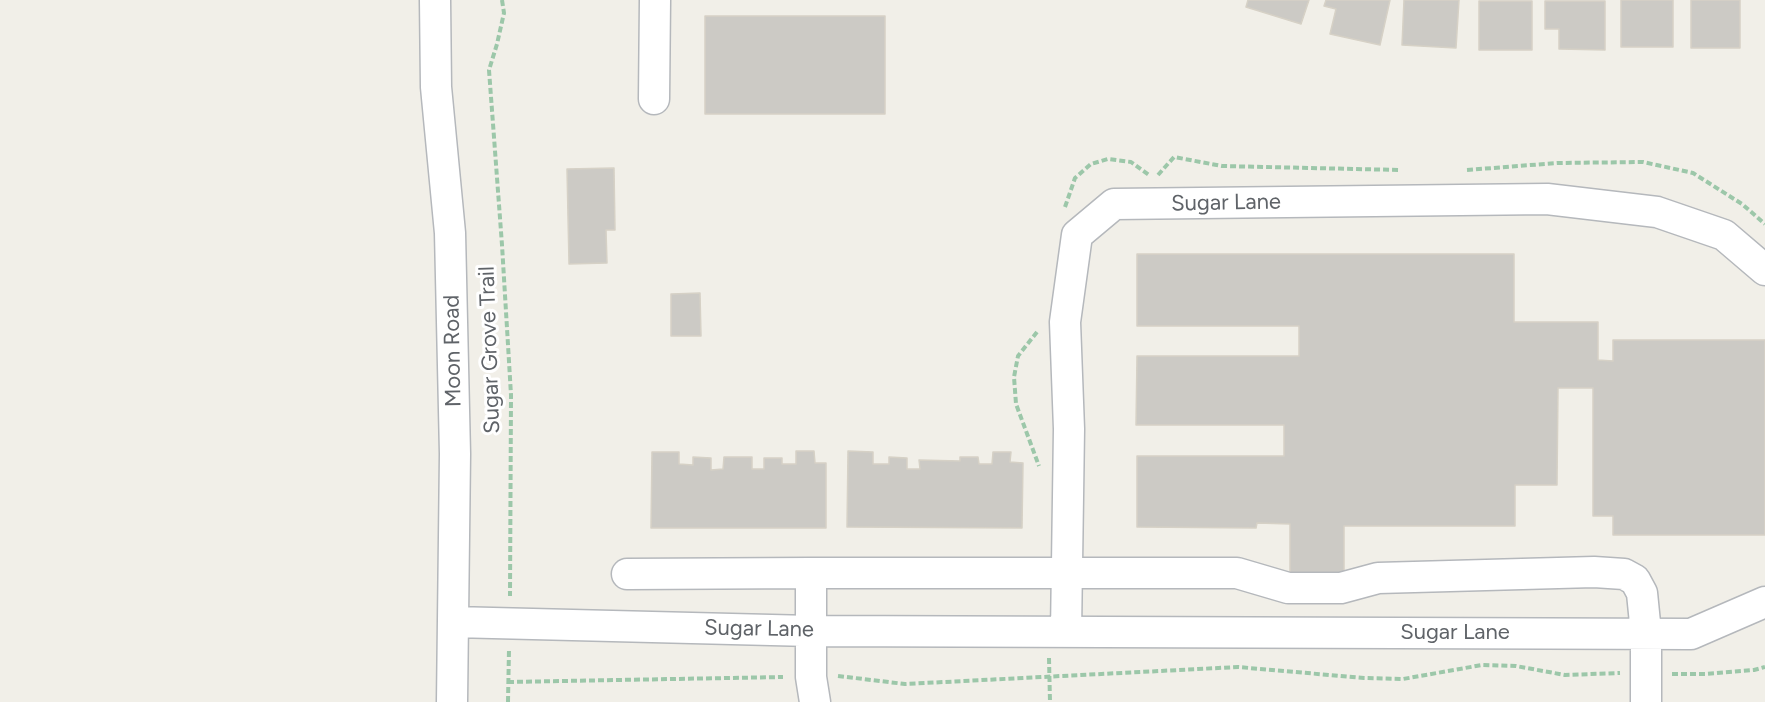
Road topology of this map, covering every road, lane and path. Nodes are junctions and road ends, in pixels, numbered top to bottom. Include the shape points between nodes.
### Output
1 (435, 0) edge
2 (502, 0) edge
3 (655, 0) edge
4 (654, 99) dead end
5 (1463, 170) dead end
6 (1404, 171) dead end
7 (1065, 214) dead end
8 (1765, 224) edge
9 (1765, 270) edge
10 (1043, 325) dead end
11 (1041, 474) dead end
12 (811, 573) junction
13 (627, 574) dead end
14 (1067, 574) junction
15 (1765, 602) edge
16 (453, 622) junction
17 (510, 623) junction
18 (811, 631) junction
19 (1058, 631) junction
20 (1646, 633) junction
21 (1765, 667) edge
22 (1049, 676) junction
23 (508, 682) junction
24 (1646, 688) edge
25 (813, 689) edge
26 (452, 702) edge
27 (507, 702) edge
28 (1050, 702) edge

1 - 16 street, Moon Road via 436,87 450,233 455,454
2 - 17 path, Sugar Grove Trail via 504,13 489,70 511,395
3 - 4 street
5 - 8 path via 1643,162 1693,173 1742,204
6 - 7 path via 1222,166 1174,158 1153,178 1131,162 1108,159 1091,164 1075,178
9 - 14 street, Sugar Lane via 1724,236 1657,212 1547,199 1114,204 1077,235 1065,322 1069,429
10 - 11 path via 1018,356 1014,377 1016,404
12 - 13 street
12 - 14 street
12 - 18 street
14 - 19 street, Sugar Lane
14 - 20 street via 1237,573 1288,588 1341,588 1378,578 1624,574 1635,580 1642,593
15 - 20 street, Sugar Lane via 1691,634
16 - 17 street, Sugar Lane
16 - 26 street, Moon Road
17 - 18 street, Sugar Lane
17 - 23 path, Sugar Grove Trail
18 - 19 street, Sugar Lane
18 - 25 street
19 - 20 street, Sugar Lane
19 - 22 path
20 - 24 street
21 - 24 path via 1706,674
22 - 24 path via 1238,667 1403,679 1482,665 1516,666
22 - 25 path via 905,684 846,676
22 - 28 path
23 - 25 path
23 - 27 path, Sugar Grove Trail

